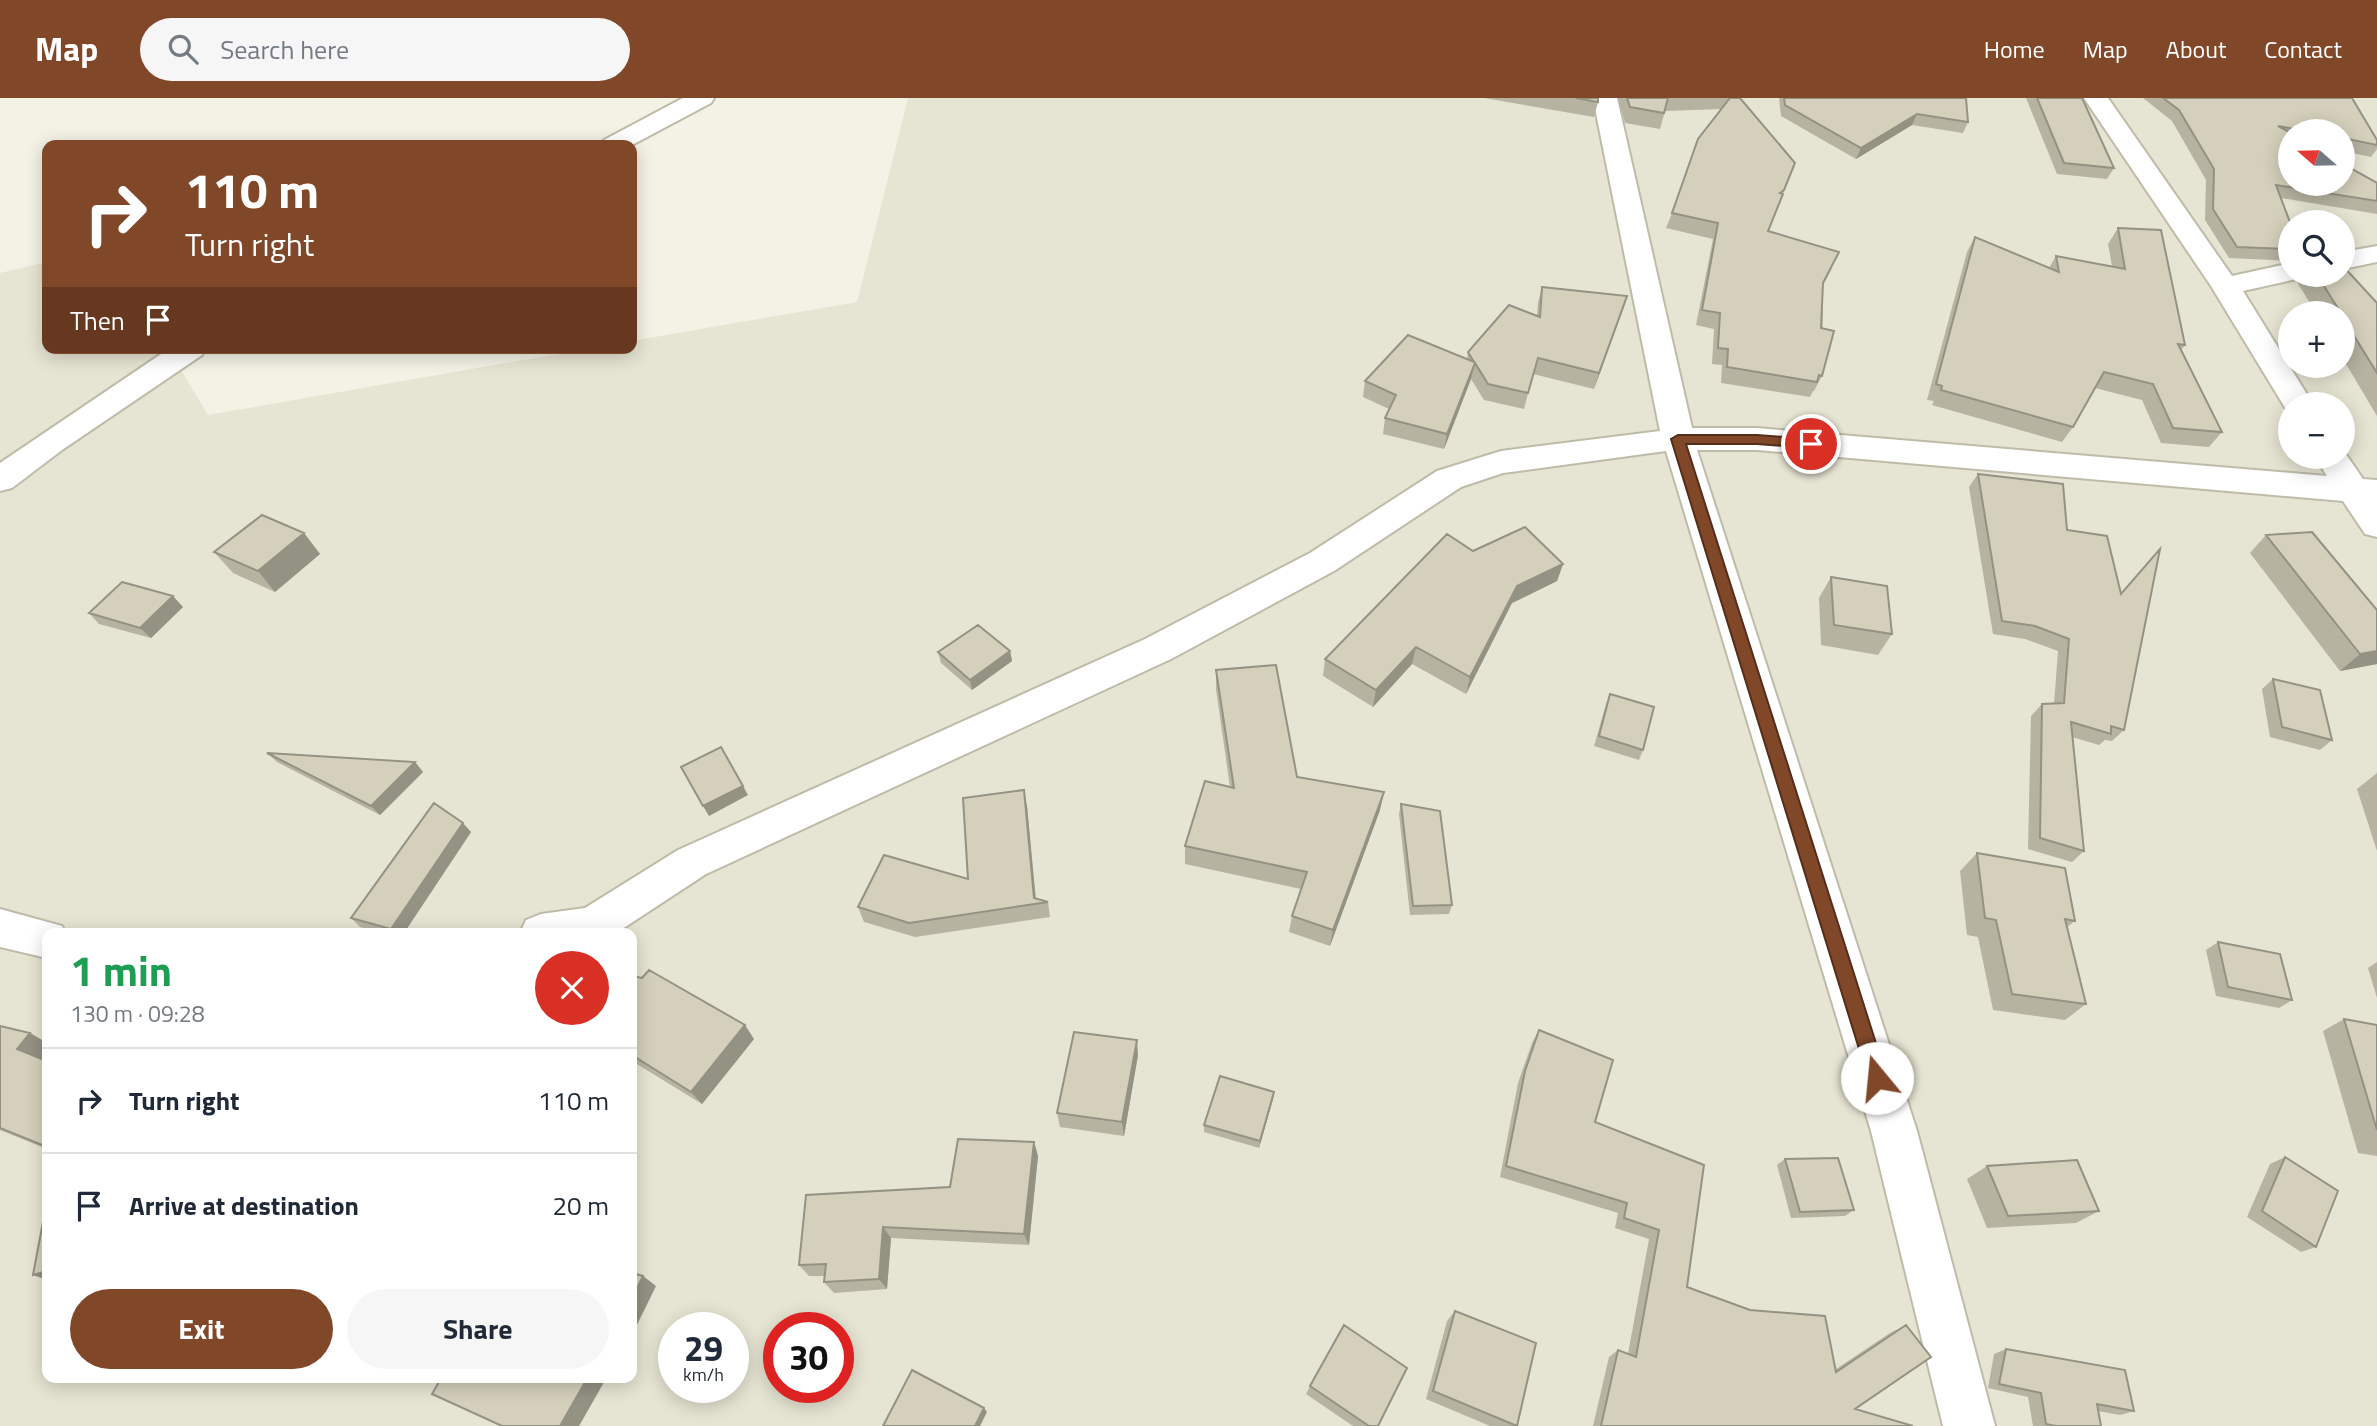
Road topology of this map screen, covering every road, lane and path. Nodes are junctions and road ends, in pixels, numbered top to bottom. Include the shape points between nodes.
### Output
1 (702, 98) edge
2 (1605, 98) edge
3 (2096, 98) edge
4 (622, 140) edge
5 (2377, 254) edge
6 (2355, 259) edge
7 (2278, 275) edge
8 (2225, 286) junction
9 (182, 354) edge
10 (2291, 392) edge
11 (1678, 439) junction
12 (2343, 469) edge
13 (0, 480) edge
14 (2365, 492) edge
15 (2377, 525) edge
16 (0, 928) edge
17 (574, 928) edge
18 (42, 938) edge
19 (1969, 1426) edge

1 - 4 street
2 - 11 street
3 - 8 street
5 - 6 street
7 - 8 street
8 - 10 street
9 - 13 street
11 - 14 street via 1757,439
11 - 17 street via 1501,462 1449,479 1322,562 1158,649 692,862 593,925
11 - 19 street via 1894,1131
12 - 14 street
14 - 15 street
16 - 18 street

